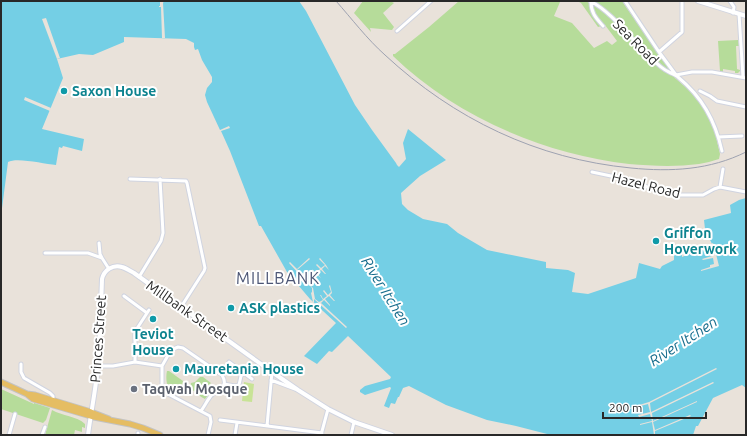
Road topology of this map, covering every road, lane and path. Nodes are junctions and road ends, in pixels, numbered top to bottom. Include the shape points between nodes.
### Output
1 (431, 1) edge
2 (590, 1) edge
3 (625, 1) edge
4 (682, 1) edge
5 (698, 1) edge
6 (730, 1) edge
7 (733, 13) junction
8 (739, 14) junction
9 (746, 16) edge
10 (602, 26) dead end
11 (397, 31) dead end
12 (659, 52) junction
13 (668, 64) junction
14 (663, 68) junction
15 (676, 75) junction
16 (744, 77) edge
17 (700, 91) dead end
18 (746, 107) edge
19 (742, 136) dead end
20 (718, 137) junction
21 (722, 152) dead end
22 (723, 169) dead end
23 (592, 172) dead end
24 (130, 179) dead end
25 (160, 179) junction
26 (720, 187) junction
27 (746, 192) edge
28 (99, 243) dead end
29 (45, 253) dead end
30 (102, 258) junction
31 (109, 268) junction
32 (139, 277) junction
33 (124, 296) dead end
34 (181, 307) junction
35 (149, 310) dead end
36 (147, 313) junction
37 (135, 362) junction
38 (229, 362) dead end
39 (21, 364) dead end
40 (98, 366) junction
41 (162, 366) junction
42 (272, 372) junction
43 (244, 373) junction
44 (252, 379) dead end
45 (271, 380) junction
46 (1, 382) edge
47 (224, 384) junction
48 (298, 390) junction
49 (53, 403) junction
50 (328, 409) junction
51 (202, 411) junction
52 (15, 414) dead end
53 (90, 414) junction
54 (220, 420) dead end
55 (237, 422) junction
56 (354, 422) junction
57 (266, 426) junction
58 (45, 427) dead end
59 (322, 434) edge
60 (9, 435) edge
61 (42, 435) edge
62 (88, 435) edge
63 (160, 435) edge
64 (208, 435) edge
65 (235, 435) edge
66 (351, 435) edge
67 (392, 435) edge

1 - 11 street
2 - 10 street via 593,13
2 - 14 street, Sea Road via 605,11
3 - 12 street
4 - 12 street via 682,32
5 - 7 street
6 - 7 street via 734,6
7 - 8 street
8 - 9 street
8 - 16 street
12 - 13 street
13 - 14 street, Sea Road
13 - 15 street
14 - 15 street, Sea Road
15 - 16 street via 712,72
15 - 20 street, Sea Road via 707,110
17 - 18 street via 717,101
19 - 20 street
20 - 21 street, Sea Road
22 - 26 street
23 - 26 street, Hazel Road via 681,195 703,195
24 - 25 street
25 - 32 street via 163,234
25 - 34 street via 186,181 205,268
26 - 27 street
28 - 30 street
29 - 30 street via 88,253
30 - 31 street
31 - 32 street, Millbank Street via 120,266
31 - 40 street, Princes Street via 102,276
32 - 34 street, Millbank Street
33 - 36 street
34 - 42 street, Millbank Street
35 - 36 street
36 - 37 street via 135,334
37 - 40 street via 109,367
37 - 41 street
38 - 43 street
39 - 49 street via 23,377 50,393 53,396
40 - 53 street, Princes Street
41 - 47 street via 171,350 182,348 222,376
41 - 51 street via 164,390
42 - 45 street
42 - 48 street, Millbank Street
43 - 44 street
43 - 47 street via 239,385
45 - 48 street
45 - 57 street
46 - 49 main road
47 - 51 street via 210,397
48 - 50 street, Millbank Street
49 - 53 main road
50 - 56 street, Millbank Street
50 - 59 street
51 - 64 street via 211,419
52 - 60 street
53 - 62 street, Princes Street
53 - 63 main road
54 - 55 street
55 - 57 street
55 - 65 street
56 - 66 street
56 - 67 street, Millbank Street
57 - 59 street
58 - 61 street

